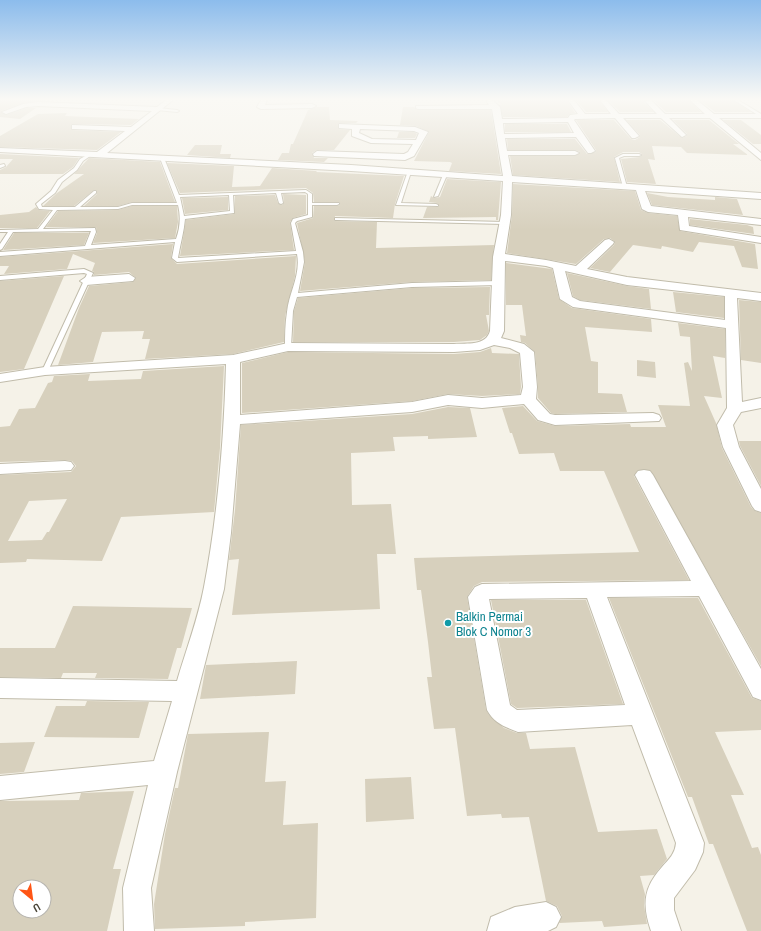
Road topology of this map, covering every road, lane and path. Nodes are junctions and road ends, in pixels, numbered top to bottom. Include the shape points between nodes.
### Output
1 (110, 143) edge
2 (369, 143) edge
3 (417, 143) edge
4 (501, 143) edge
5 (586, 143) edge
6 (745, 143) edge
7 (0, 150) edge
8 (591, 151) dead end
9 (503, 153) junction
10 (575, 153) dead end
11 (317, 154) dead end
12 (93, 155) junction
13 (639, 155) dead end
14 (360, 156) junction
15 (761, 157) edge
16 (162, 158) junction
17 (351, 168) junction
18 (409, 172) junction
19 (444, 175) junction
20 (508, 180) junction
21 (625, 187) junction
22 (640, 188) junction
23 (94, 192) dead end
24 (278, 192) junction
25 (231, 193) junction
26 (177, 196) junction
27 (436, 196) dead end
28 (761, 196) edge
29 (281, 203) dead end
30 (179, 204) junction
31 (312, 204) junction
32 (337, 204) dead end
33 (436, 205) dead end
34 (73, 208) junction
35 (56, 209) junction
36 (683, 214) junction
37 (182, 218) junction
38 (337, 219) dead end
39 (761, 222) edge
40 (505, 223) junction
41 (40, 229) junction
42 (0, 231) edge
43 (10, 231) junction
44 (178, 240) junction
45 (761, 240) edge
46 (609, 242) dead end
47 (0, 248) edge
48 (87, 248) junction
49 (300, 252) junction
50 (0, 254) edge
51 (499, 257) junction
52 (558, 266) junction
53 (579, 270) junction
54 (0, 278) edge
55 (129, 278) dead end
56 (86, 281) junction
57 (499, 283) junction
58 (731, 294) junction
59 (295, 295) junction
60 (761, 297) edge
61 (733, 325) junction
62 (492, 341) junction
63 (288, 347) junction
64 (233, 359) junction
65 (45, 371) junction
66 (2, 380) edge
67 (528, 400) junction
68 (761, 403) edge
69 (735, 408) junction
70 (653, 418) dead end
71 (232, 420) junction
72 (66, 466) dead end
73 (0, 469) edge
74 (644, 476) dead end
75 (761, 506) edge
76 (706, 588) junction
77 (594, 590) junction
78 (0, 688) edge
79 (761, 690) edge
80 (186, 691) junction
81 (640, 714) junction
82 (164, 772) junction
83 (0, 788) edge
84 (546, 917) dead end
85 (139, 931) edge
86 (502, 931) edge
87 (666, 931) edge

1 - 12 street
2 - 14 street
3 - 14 street via 412,154 405,157
4 - 9 street
5 - 8 street
6 - 15 street
7 - 12 street
9 - 10 street
9 - 20 street
11 - 14 street
12 - 16 street
12 - 35 lane via 81,160 76,169 60,181 53,192 38,204 41,208
13 - 21 lane via 617,158
14 - 17 street
16 - 17 street
16 - 26 lane
17 - 18 street
18 - 19 street
18 - 33 lane via 398,204
19 - 20 street
19 - 27 lane
20 - 21 street
20 - 40 street
21 - 22 street
22 - 28 street
22 - 36 street via 646,208
23 - 34 lane
24 - 25 lane
24 - 29 lane
24 - 31 lane via 308,191
25 - 26 lane
25 - 37 lane via 232,212
26 - 30 lane
30 - 34 lane
30 - 37 lane
31 - 32 lane
31 - 49 lane via 310,217 295,220 293,223
34 - 35 lane
35 - 41 lane
36 - 39 street
36 - 45 street via 684,228
37 - 44 lane via 181,235
38 - 40 lane
40 - 51 street
41 - 43 lane
41 - 48 lane via 93,229
42 - 43 lane
43 - 47 lane
44 - 48 lane
44 - 49 lane via 175,258 179,260
46 - 53 street
48 - 50 lane
49 - 59 lane via 301,262
51 - 52 street
51 - 57 street
52 - 53 street
52 - 61 street via 566,299 577,304
53 - 58 street via 628,281
54 - 56 lane via 87,270 90,272
55 - 56 street
56 - 65 lane
57 - 59 lane via 405,286
57 - 62 street via 497,336
58 - 60 street
58 - 61 street
59 - 63 lane via 288,326
61 - 69 street
62 - 63 street via 479,346 454,348
62 - 67 street via 515,345 527,352 530,387
63 - 64 street
64 - 65 street
64 - 71 street
65 - 66 street
67 - 70 street via 544,417 555,420
67 - 71 street via 482,403 455,399 412,407
68 - 69 street
69 - 75 street via 725,425 731,448
71 - 80 street via 222,533 214,589
72 - 73 street
74 - 76 street
76 - 77 street
76 - 79 street
77 - 81 street
77 - 81 street via 479,594 499,710 518,722
78 - 80 street
80 - 82 street
81 - 87 street via 690,843 684,864 663,888 658,906
82 - 83 street
82 - 85 street via 137,888
84 - 86 street via 515,922 502,928

